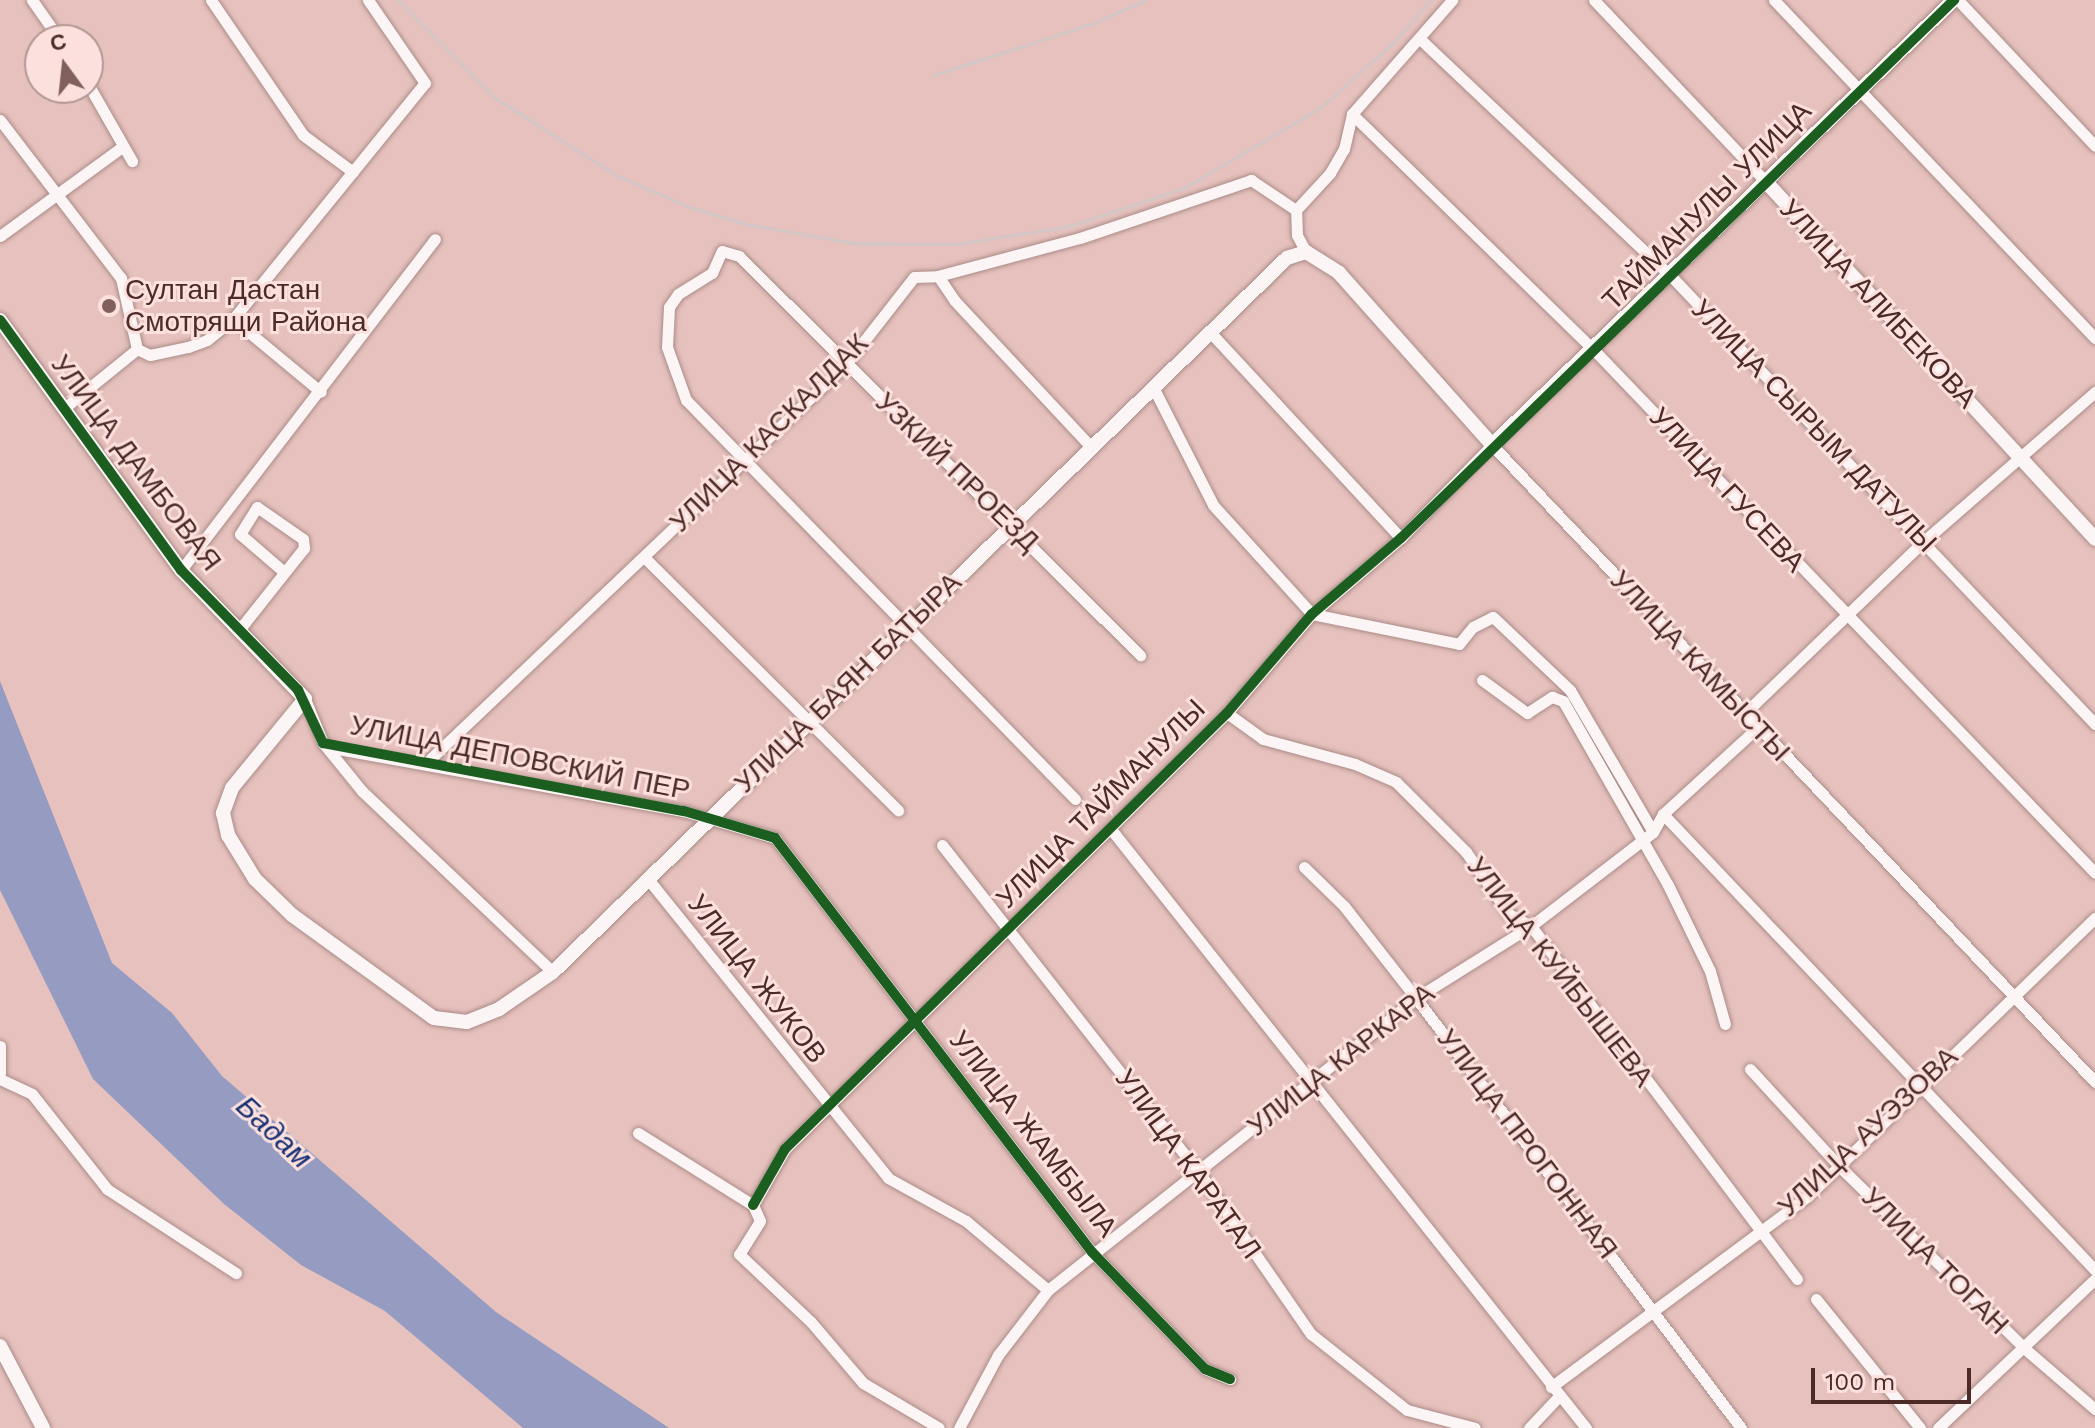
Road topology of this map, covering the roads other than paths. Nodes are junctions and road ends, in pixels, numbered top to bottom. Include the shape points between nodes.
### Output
1 (32, 0) edge
2 (211, 0) edge
3 (368, 0) edge
4 (1452, 0) edge
5 (1594, 0) edge
6 (1774, 0) edge
7 (1956, 0) edge
8 (49, 24) edge
9 (1420, 39) junction
10 (1857, 92) junction
11 (99, 104) edge
12 (1352, 114) junction
13 (0, 120) edge
14 (2095, 146) edge
15 (122, 147) junction
16 (132, 161) dead end
17 (353, 172) junction
18 (1765, 181) junction
19 (57, 194) junction
20 (1296, 210) junction
21 (0, 236) edge
22 (435, 239) dead end
23 (1306, 252) junction
24 (938, 276) junction
25 (1671, 276) junction
26 (233, 319) junction
27 (0, 320) edge
28 (1210, 332) junction
29 (2095, 338) edge
30 (137, 349) junction
31 (1594, 350) junction
32 (846, 364) junction
33 (1153, 387) junction
34 (321, 392) junction
35 (2095, 392) edge
36 (63, 409) junction
37 (1492, 445) junction
38 (1091, 447) junction
39 (2018, 457) junction
40 (745, 460) junction
41 (1012, 525) junction
42 (1401, 538) junction
43 (2095, 539) edge
44 (1924, 541) junction
45 (644, 557) junction
46 (181, 570) junction
47 (284, 572) junction
48 (1312, 614) junction
49 (1846, 617) junction
50 (907, 624) junction
51 (239, 630) junction
52 (1140, 655) dead end
53 (1482, 680) dead end
54 (305, 699) junction
55 (1227, 713) junction
56 (1745, 713) junction
57 (809, 721) junction
58 (2095, 724) edge
59 (1757, 728) junction
60 (323, 743) junction
61 (426, 763) junction
62 (1075, 799) dead end
63 (898, 810) dead end
64 (1663, 814) junction
65 (708, 819) junction
66 (1110, 828) junction
67 (1653, 832) junction
68 (1642, 841) junction
69 (942, 845) dead end
70 (1304, 867) dead end
71 (2095, 873) edge
72 (648, 879) junction
73 (2095, 918) edge
74 (1531, 926) junction
75 (1010, 928) junction
76 (553, 972) junction
77 (2011, 996) junction
78 (1416, 998) junction
79 (918, 1023) junction
80 (1725, 1024) dead end
81 (0, 1046) edge
82 (1750, 1069) dead end
83 (0, 1076) edge
84 (2095, 1082) edge
85 (1310, 1083) junction
86 (1918, 1088) junction
87 (828, 1109) junction
88 (638, 1133) dead end
89 (1838, 1165) junction
90 (1198, 1171) junction
91 (753, 1205) junction
92 (1758, 1233) junction
93 (1092, 1252) junction
94 (2095, 1270) edge
95 (236, 1273) dead end
96 (1797, 1279) dead end
97 (2095, 1279) edge
98 (1048, 1290) junction
99 (1816, 1299) dead end
100 (1651, 1309) junction
101 (0, 1346) edge
102 (2024, 1348) junction
103 (1230, 1379) dead end
104 (1555, 1392) junction
105 (2095, 1409) edge
106 (961, 1427) edge
107 (43, 1428) edge
108 (939, 1428) edge
109 (1475, 1428) edge
110 (1529, 1428) edge
111 (1586, 1428) edge
112 (1741, 1428) edge
113 (1920, 1428) edge
114 (1938, 1428) edge

1 - 8 street
2 - 17 street via 303,135
3 - 17 street via 425,83
4 - 9 street
5 - 18 street, УЛИЦА АЛИБЕКОВА
6 - 10 street
7 - 10 street, ТАЙМАНУЛЫ УЛИЦА
7 - 14 street
9 - 12 street
9 - 25 street, УЛИЦА СЫРЫМ ДАТУЛЫ
10 - 18 street, ТАЙМАНУЛЫ УЛИЦА
10 - 29 street
11 - 15 street
12 - 20 street via 1344,149 1330,173
12 - 31 street, УЛИЦА ГУСЕВА
13 - 19 street
15 - 16 street
15 - 19 street
17 - 26 street
18 - 25 street, ТАЙМАНУЛЫ УЛИЦА
18 - 39 street, УЛИЦА АЛИБЕКОВА
19 - 21 street
19 - 30 street via 121,278
20 - 23 street via 1297,235
20 - 24 street, УЛИЦА КАСКАЛДАК via 1251,180 1080,238
22 - 34 street
23 - 28 street, УЛИЦА БАЯН БАТЫРА via 1287,258
23 - 37 street, УЛИЦА КАМЫСТЫ via 1339,273
24 - 32 street, УЛИЦА КАСКАЛДАК via 914,277
24 - 38 street via 954,300
25 - 31 street, ТАЙМАНУЛЫ УЛИЦА
25 - 44 street, УЛИЦА СЫРЫМ ДАТУЛЫ
26 - 30 street via 207,340 188,347 150,355
26 - 34 street
27 - 36 street, УЛИЦА ДАМБОВАЯ
28 - 33 street, УЛИЦА БАЯН БАТЫРА
28 - 42 street
30 - 36 street
31 - 37 street, ТАЙМАНУЛЫ УЛИЦА
31 - 49 street, УЛИЦА ГУСЕВА
32 - 40 street, УЛИЦА КАСКАЛДАК
32 - 40 street, УЗКИЙ ПРОЕЗД via 739,256 722,251 712,273 678,294 669,307 667,347 686,400
32 - 41 street, УЗКИЙ ПРОЕЗД
33 - 38 street, УЛИЦА БАЯН БАТЫРА
33 - 48 street via 1213,505
34 - 46 street
35 - 39 street
36 - 46 street, УЛИЦА ДАМБОВАЯ
37 - 42 street, УЛИЦА ТАЙМАНУЛЫ
37 - 56 street, УЛИЦА КАМЫСТЫ
38 - 41 street, УЛИЦА БАЯН БАТЫРА
39 - 43 street, УЛИЦА АЛИБЕКОВА
39 - 44 street
40 - 45 street, УЛИЦА КАСКАЛДАК
40 - 50 street
41 - 50 street, УЛИЦА БАЯН БАТЫРА
41 - 52 street, УЗКИЙ ПРОЕЗД
42 - 48 street, УЛИЦА ТАЙМАНУЛЫ
44 - 49 street
44 - 58 street, УЛИЦА СЫРЫМ ДАТУЛЫ
45 - 57 street
45 - 61 street, УЛИЦА КАСКАЛДАК
46 - 51 street, УЛИЦА ДАМБОВАЯ
47 - 47 street via 304,548 303,539 257,507 240,534
47 - 51 street
48 - 55 street, УЛИЦА ТАЙМАНУЛЫ
48 - 67 street via 1459,644 1473,627 1493,617 1570,690
49 - 56 street
49 - 71 street, УЛИЦА ГУСЕВА
50 - 57 street, УЛИЦА БАЯН БАТЫРА
50 - 62 street
51 - 54 street, УЛИЦА ДАМБОВАЯ
53 - 68 street via 1527,713 1552,697 1563,701
54 - 60 street, УЛИЦА ДЕПОВСКИЙ ПЕР
54 - 76 street, УЛИЦА БАЯН БАТЫРА via 232,788 223,813 228,835 255,879 292,915 434,1018 467,1022 499,1009
55 - 66 street, УЛИЦА ТАЙМАНУЛЫ
55 - 74 street, УЛИЦА КУЙБЫШЕВА via 1263,739 1355,764 1396,782 1466,852 1509,914
56 - 59 street, УЛИЦА КАМЫСТЫ
57 - 63 street
57 - 65 street, УЛИЦА БАЯН БАТЫРА
59 - 64 street, УЛИЦА КАРКАРА
59 - 77 street, УЛИЦА КАМЫСТЫ
60 - 61 street, УЛИЦА ДЕПОВСКИЙ ПЕР
60 - 76 street via 362,791
61 - 65 street, УЛИЦА ДЕПОВСКИЙ ПЕР
64 - 67 street, УЛИЦА КАРКАРА
64 - 86 street
65 - 72 street, УЛИЦА БАЯН БАТЫРА
65 - 79 street, УЛИЦА ЖАМБЫЛА via 775,838
66 - 75 street, УЛИЦА ТАЙМАНУЛЫ
66 - 85 street
67 - 68 street, УЛИЦА КАРКАРА
68 - 74 street, УЛИЦА КАРКАРА
68 - 80 street via 1710,971
69 - 75 street, УЛИЦА КАРАТАЛ
70 - 78 street, УЛИЦА ПРОГОННАЯ via 1344,906
72 - 76 street, УЛИЦА БАЯН БАТЫРА
72 - 87 street, УЛИЦА ЖУКОВ
73 - 77 street, УЛИЦА АУЭЗОВА
74 - 78 street, УЛИЦА КАРКАРА
74 - 92 street, УЛИЦА КУЙБЫШЕВА
75 - 79 street, УЛИЦА ТАЙМАНУЛЫ
75 - 90 street, УЛИЦА КАРАТАЛ
77 - 84 street, УЛИЦА КАМЫСТЫ
77 - 86 street, УЛИЦА АУЭЗОВА
78 - 85 street, УЛИЦА КАРКАРА
78 - 100 street, УЛИЦА ПРОГОННАЯ
79 - 87 street, УЛИЦА ТАЙМАНУЛЫ
79 - 93 street, УЛИЦА ЖАМБЫЛА
81 - 83 street
82 - 89 street, УЛИЦА ТОГАН
83 - 95 street via 32,1094 107,1189
85 - 90 street, УЛИЦА КАРКАРА
85 - 104 street
86 - 89 street, УЛИЦА АУЭЗОВА
86 - 94 street
87 - 91 street, УЛИЦА ТАЙМАНУЛЫ via 785,1149
87 - 98 street, УЛИЦА ЖУКОВ via 888,1178 966,1221
88 - 91 street
89 - 92 street, УЛИЦА АУЭЗОВА
89 - 102 street, УЛИЦА ТОГАН
90 - 93 street, УЛИЦА КАРКАРА
90 - 109 street, УЛИЦА КАРАТАЛ via 1311,1334 1407,1410
91 - 108 street via 760,1221 739,1254 811,1322 863,1383
92 - 96 street, УЛИЦА КУЙБЫШЕВА
92 - 100 street, УЛИЦА АУЭЗОВА
93 - 98 street, УЛИЦА КАРКАРА
93 - 103 street, УЛИЦА ЖАМБЫЛА via 1205,1369
97 - 102 street
98 - 106 street, УЛИЦА КАРКАРА via 998,1355
99 - 113 street
100 - 104 street, УЛИЦА АУЭЗОВА
100 - 112 street, УЛИЦА ПРОГОННАЯ
101 - 107 street
102 - 105 street, УЛИЦА ТОГАН
102 - 114 street
104 - 110 street
104 - 111 street

